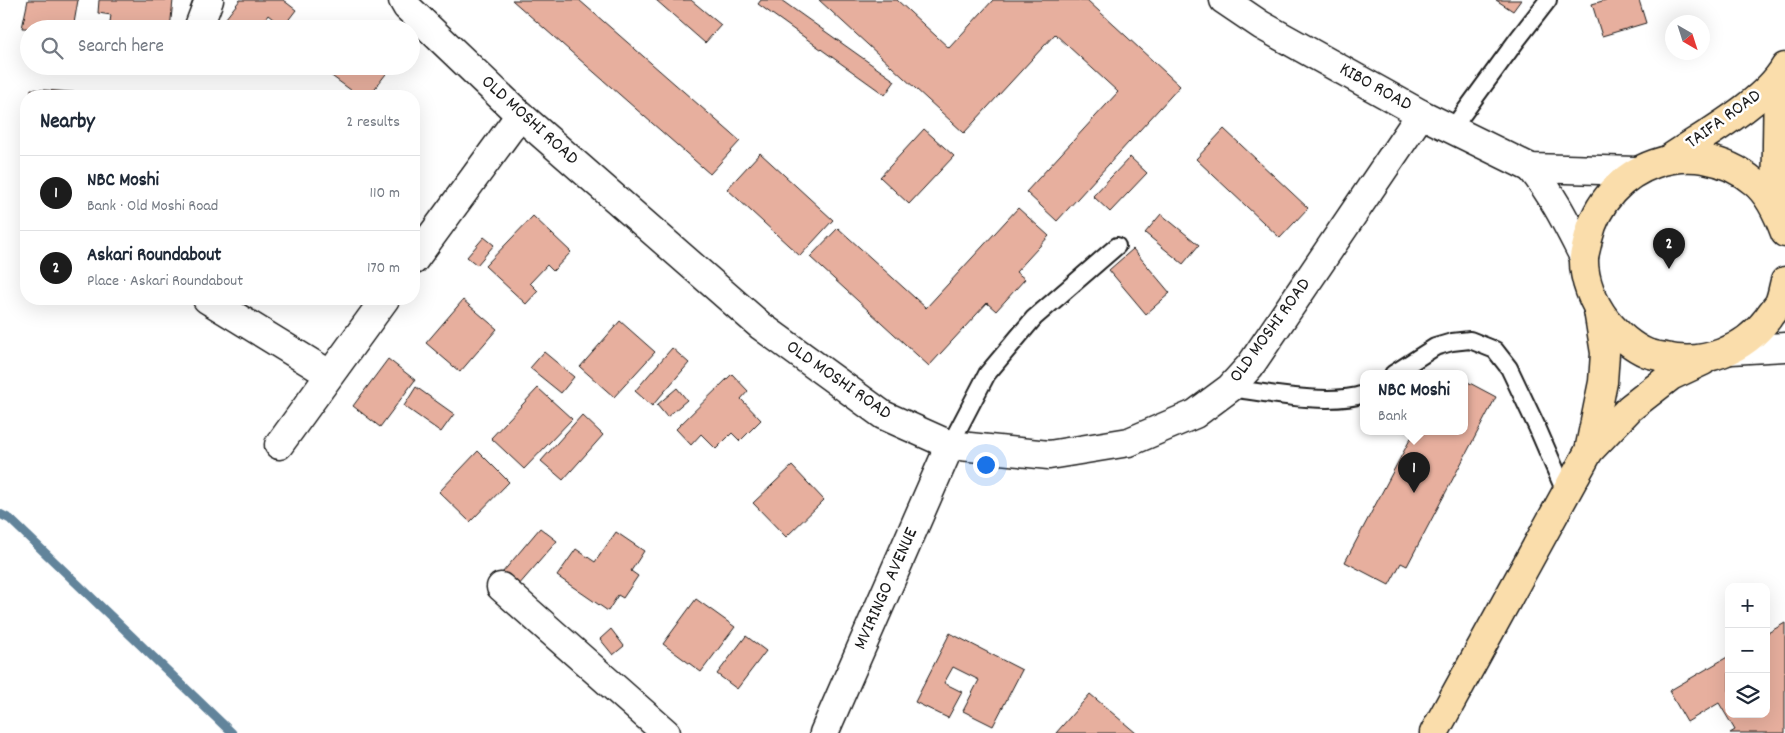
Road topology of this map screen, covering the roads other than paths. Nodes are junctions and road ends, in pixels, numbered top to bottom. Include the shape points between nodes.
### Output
1 (209, 0) edge
2 (403, 0) edge
3 (1224, 0) edge
4 (1548, 0) edge
5 (201, 20) edge
6 (420, 20) edge
7 (420, 20) edge
8 (1782, 73) edge
9 (1421, 114) junction
10 (520, 115) junction
11 (1452, 129) junction
12 (1669, 159) junction
13 (1531, 168) junction
14 (1636, 171) junction
15 (1780, 221) edge
16 (1117, 246) dead end
17 (420, 252) edge
18 (1584, 257) junction
19 (1785, 281) edge
20 (217, 305) edge
21 (381, 305) edge
22 (1598, 310) junction
23 (1785, 347) edge
24 (1721, 354) junction
25 (1399, 370) edge
26 (329, 374) junction
27 (1230, 388) junction
28 (1360, 395) edge
29 (279, 445) dead end
30 (950, 445) junction
31 (1589, 451) junction
32 (1566, 494) junction
33 (501, 587) dead end
34 (666, 733) edge
35 (824, 733) edge
36 (1434, 733) edge

1 - 5 street
2 - 6 street, OLD MOSHI ROAD
3 - 9 street, KIBO ROAD via 1261,25
4 - 11 lane
7 - 10 street, OLD MOSHI ROAD
8 - 12 highway, TAIFA ROAD via 1744,108
8 - 15 highway, TAIFA ROAD
9 - 11 street, KIBO ROAD
9 - 27 street, OLD MOSHI ROAD via 1250,366
10 - 17 street
10 - 30 street, OLD MOSHI ROAD via 760,326 883,415
11 - 13 street, KIBO ROAD
12 - 14 highway
12 - 15 highway via 1692,157 1726,164 1755,182
13 - 14 street, KIBO ROAD
13 - 18 street, KIBO ROAD via 1558,207
14 - 18 highway via 1609,194 1592,222
16 - 30 lane via 1034,318 987,374
18 - 22 highway via 1588,285
19 - 24 highway via 1778,303 1758,331
20 - 26 street
21 - 26 street
22 - 24 highway via 1619,336 1647,353 1679,360
22 - 31 highway via 1605,352 1604,382
23 - 24 street
24 - 31 highway via 1671,376 1630,408
25 - 32 lane via 1435,347 1452,342 1470,340 1495,350 1509,368
26 - 29 street
27 - 28 lane via 1299,398
27 - 30 street, OLD MOSHI ROAD via 1195,414 1129,442 1049,455
30 - 35 street, MVIRINGO AVENUE
31 - 32 highway
32 - 36 highway
33 - 34 street

